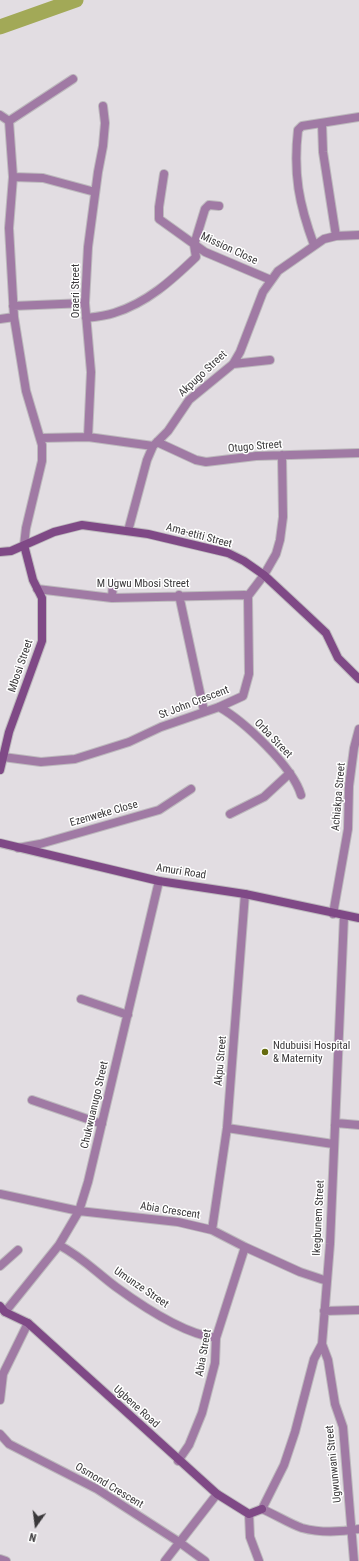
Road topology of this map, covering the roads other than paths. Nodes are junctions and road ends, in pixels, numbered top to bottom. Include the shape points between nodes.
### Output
1 (73, 79) dead end
2 (103, 106) dead end
3 (0, 115) edge
4 (359, 117) edge
5 (9, 121) junction
6 (322, 123) junction
7 (164, 174) dead end
8 (13, 177) junction
9 (95, 192) junction
10 (219, 206) dead end
11 (336, 236) junction
12 (359, 236) edge
13 (314, 244) junction
14 (195, 248) junction
15 (271, 280) junction
16 (85, 303) junction
17 (13, 306) junction
18 (14, 317) junction
19 (86, 318) junction
20 (0, 319) edge
21 (270, 360) dead end
22 (233, 364) junction
23 (88, 437) junction
24 (41, 438) junction
25 (155, 444) junction
26 (359, 453) edge
27 (282, 455) junction
28 (128, 531) junction
29 (24, 545) junction
30 (0, 552) edge
31 (264, 575) junction
32 (113, 583) dead end
33 (38, 589) junction
34 (179, 596) junction
35 (248, 596) junction
36 (112, 598) junction
37 (359, 679) edge
38 (219, 707) junction
39 (204, 712) junction
40 (359, 729) edge
41 (3, 757) junction
42 (0, 770) edge
43 (290, 774) junction
44 (191, 789) dead end
45 (300, 795) dead end
46 (230, 814) dead end
47 (0, 844) edge
48 (17, 848) junction
49 (159, 881) junction
50 (245, 894) junction
51 (333, 914) junction
52 (344, 916) junction
53 (359, 918) edge
54 (81, 999) dead end
55 (128, 1015) junction
56 (32, 1100) dead end
57 (102, 1124) junction
58 (335, 1125) junction
59 (359, 1125) edge
60 (227, 1128) junction
61 (333, 1144) junction
62 (0, 1194) edge
63 (79, 1211) junction
64 (212, 1230) junction
65 (59, 1245) junction
66 (245, 1247) junction
67 (18, 1250) dead end
68 (0, 1266) edge
69 (326, 1281) junction
70 (3, 1309) edge
71 (359, 1310) edge
72 (324, 1311) junction
73 (28, 1323) junction
74 (216, 1338) junction
75 (322, 1344) junction
76 (0, 1393) edge
77 (0, 1400) edge
78 (0, 1434) edge
79 (178, 1461) junction
80 (217, 1494) junction
81 (262, 1509) junction
82 (249, 1514) junction
83 (355, 1530) edge
84 (179, 1542) junction
85 (0, 1559) edge
86 (6, 1561) edge
87 (165, 1561) edge
88 (205, 1561) edge
89 (259, 1561) edge
90 (354, 1561) edge

1 - 5 street
2 - 9 street, Oraeri Street via 104,146
3 - 5 street
4 - 6 street
5 - 8 street
6 - 11 street via 323,152
6 - 13 street via 302,126 297,135 296,171 300,205
7 - 14 street, Mission Close via 158,207 159,219
8 - 9 street via 43,178
8 - 17 street via 10,228
9 - 16 street, Oraeri Street via 88,247
10 - 14 street via 209,206 205,209
11 - 12 street, Akpugo Street
11 - 13 street, Akpugo Street
13 - 15 street, Akpugo Street via 278,271
14 - 15 street, Mission Close
14 - 19 street via 196,257 159,291 113,314
15 - 22 street, Akpugo Street via 263,292
16 - 17 street
16 - 19 street, Oraeri Street
17 - 18 street
18 - 20 street
18 - 24 street via 26,391
19 - 23 street, Oraeri Street via 91,372
21 - 22 street
22 - 25 street, Akpugo Street via 188,400 168,431
23 - 24 street, Otugo Street
23 - 25 street, Otugo Street
24 - 29 street via 42,461
25 - 27 street, Otugo Street via 206,462
25 - 28 street, Akpugo Street via 147,460
26 - 27 street, Otugo Street
27 - 31 street via 283,517 280,540 276,554
28 - 29 street, Ama-etiti Street via 82,525 54,532
28 - 31 street, Ama-etiti Street via 168,538 228,554 244,561
29 - 30 street, Ama-etiti Street via 11,551
29 - 33 street, Mbosi Street via 32,580
31 - 35 street
31 - 37 street, Ama-etiti Street via 326,633 338,658
32 - 36 street
33 - 36 street, M Ugwu Mbosi Street
33 - 41 street, Mbosi Street via 42,598 42,641 9,732
34 - 35 street, M Ugwu Mbosi Street
34 - 36 street, M Ugwu Mbosi Street
34 - 39 street
35 - 38 street, St John Crescent via 249,674 246,687 243,696
38 - 39 street, St John Crescent
38 - 43 street, Orba Street via 255,735
39 - 41 street, St John Crescent via 161,727 129,742 75,759 41,762
40 - 51 street, Achiakpa Street via 350,786 348,829
41 - 42 street, Mbosi Street
43 - 45 street, Orba Street via 297,784
43 - 46 street via 264,797
44 - 48 street, Ezenweke Close via 159,810 48,842
47 - 48 street, Amuri Road
48 - 49 street, Amuri Road
49 - 50 street, Amuri Road
49 - 55 street, Chukwuanugo Street
50 - 51 street, Amuri Road
50 - 60 street, Akpu Street
51 - 52 street, Amuri Road
52 - 53 street, Amuri Road
52 - 58 street, Ikegbunem Street
54 - 55 street
55 - 57 street, Chukwuanugo Street
56 - 57 street
57 - 63 street, Chukwuanugo Street
58 - 59 street
58 - 61 street, Ikegbunem Street
60 - 61 street
60 - 64 street, Akpu Street
61 - 69 street, Ikegbunem Street
62 - 63 street, Abia Crescent
63 - 64 street, Abia Crescent via 178,1222
63 - 65 street, Chukwuanugo Street
64 - 66 street, Abia Crescent
65 - 70 street, Chukwuanugo Street
65 - 74 street, Umunze Street via 76,1253 115,1286 156,1312 193,1332
66 - 69 street, Abia Crescent
66 - 74 street, Abia Street
67 - 68 street
69 - 72 street, Ikegbunem Street
70 - 73 street, Ugbene Road
71 - 72 street
72 - 75 street, Ikegbunem Street
73 - 76 street via 3,1374
73 - 79 street, Ugbene Road
74 - 79 street, Abia Street via 215,1363 202,1413 189,1445
75 - 81 street, Ikegbunem Street via 314,1359 284,1465
75 - 83 street, Ugwunwani Street via 328,1360 335,1404 342,1427
76 - 77 street
78 - 84 street, Osmond Crescent via 9,1444 97,1489
79 - 80 street, Ugbene Road
80 - 82 street, Ugbene Road
80 - 84 street
81 - 82 street
81 - 83 street via 301,1527 314,1530
82 - 89 street via 250,1537
83 - 90 street, Ugwunwani Street
84 - 87 street
84 - 88 street, Osmond Crescent
85 - 86 street

